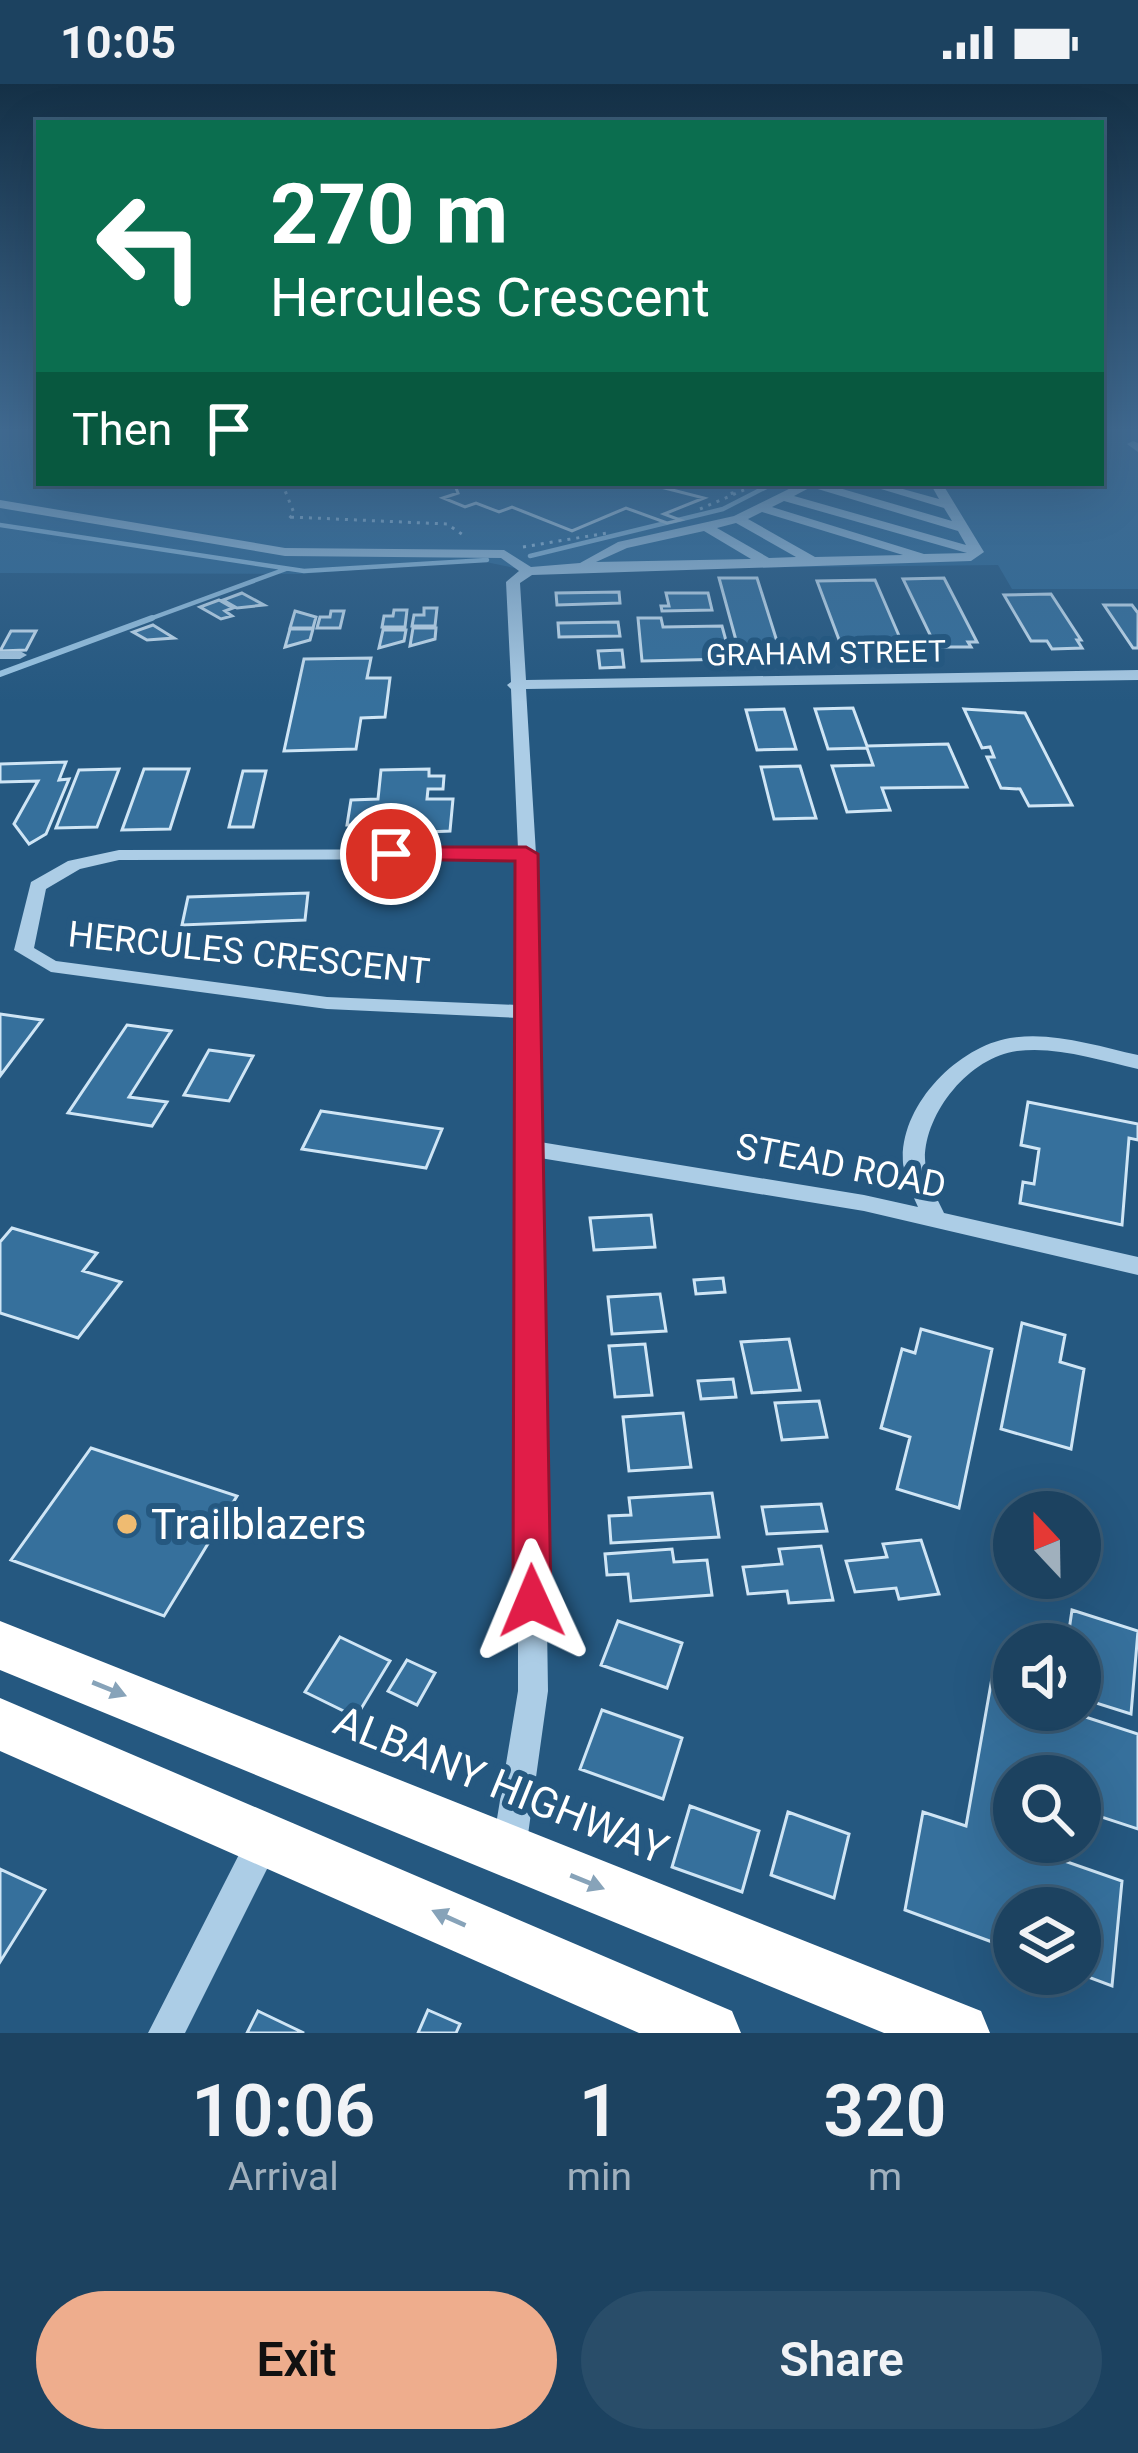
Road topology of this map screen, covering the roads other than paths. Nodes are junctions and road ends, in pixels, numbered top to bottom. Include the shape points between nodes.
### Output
1 (95, 520) edge
2 (734, 520) edge
3 (740, 520) edge
4 (802, 520) edge
5 (867, 520) edge
6 (936, 520) edge
7 (958, 520) edge
8 (705, 526) junction
9 (963, 528) junction
10 (665, 536) junction
11 (626, 537) junction
12 (611, 551) junction
13 (977, 552) junction
14 (938, 561) junction
15 (817, 563) junction
16 (769, 564) junction
17 (714, 565) junction
18 (623, 566) junction
19 (665, 566) junction
20 (572, 567) junction
21 (521, 576) junction
22 (0, 655) edge
23 (20, 655) dead end
24 (1138, 675) edge
25 (515, 685) junction
26 (526, 854) junction
27 (529, 1012) junction
28 (1138, 1061) edge
29 (529, 1148) junction
30 (935, 1220) junction
31 (1138, 1266) edge
32 (0, 1645) edge
33 (0, 1724) edge
34 (267, 1837) junction
35 (509, 1850) junction
36 (166, 2033) edge
37 (710, 2033) edge
38 (958, 2033) edge

1 - 21 street via 286,552 504,554
2 - 8 street
3 - 15 street
4 - 14 street
5 - 13 street
6 - 9 street
7 - 9 street
8 - 10 street
8 - 16 street
9 - 13 street
10 - 11 street
10 - 17 street
11 - 12 street
11 - 19 street
12 - 18 street
12 - 20 street
13 - 14 street
14 - 15 street
15 - 16 street
16 - 17 street
17 - 19 street
18 - 19 street
18 - 20 street
20 - 21 street
21 - 25 street
22 - 23 street
24 - 25 street, GRAHAM STREET
25 - 26 street
26 - 27 street
26 - 27 street, HERCULES CRESCENT via 119,855 74,865 37,886 23,950 51,966 327,1003
27 - 29 street
28 - 30 street via 1006,1045 968,1066 926,1110 914,1161
29 - 30 street, STEAD ROAD
29 - 35 street via 533,1691
30 - 31 street, STEAD ROAD
32 -> 35 highway, ALBANY HIGHWAY
33 - 34 highway
34 - 36 street
37 -> 34 highway
35 -> 38 highway, ALBANY HIGHWAY

